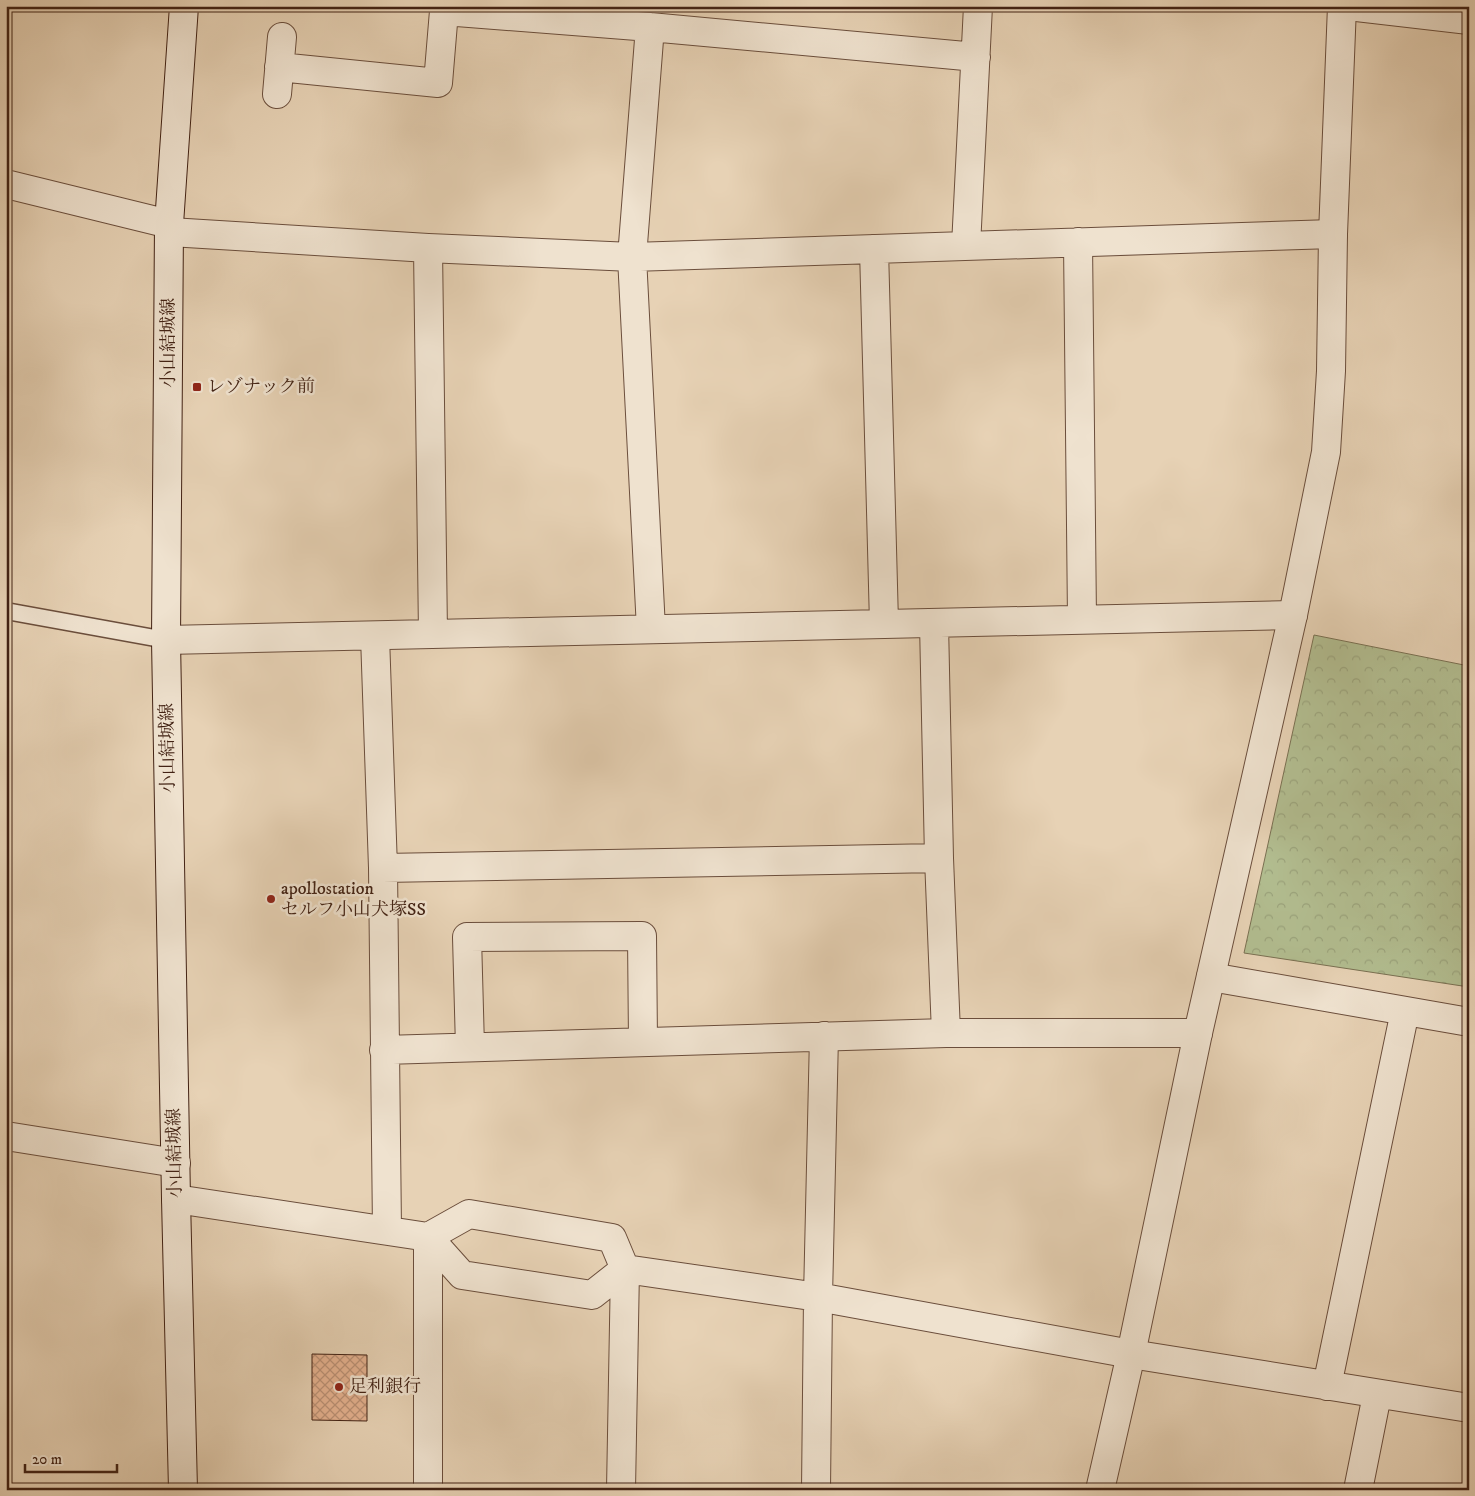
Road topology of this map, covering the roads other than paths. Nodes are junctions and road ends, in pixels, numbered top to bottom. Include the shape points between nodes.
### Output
1 (184, 6) edge
2 (978, 6) edge
3 (1342, 6) edge
4 (1348, 6) edge
5 (444, 9) edge
6 (1469, 20) edge
7 (650, 28) junction
8 (282, 37) dead end
9 (976, 57) junction
10 (279, 67) junction
11 (277, 94) dead end
12 (6, 184) edge
13 (170, 228) junction
14 (1333, 234) junction
15 (1078, 242) junction
16 (966, 246) junction
17 (428, 248) junction
18 (874, 249) junction
19 (632, 257) junction
20 (6, 611) edge
21 (1293, 616) junction
22 (1082, 619) junction
23 (934, 623) junction
24 (884, 624) junction
25 (651, 629) junction
26 (433, 634) junction
27 (375, 636) junction
28 (166, 640) junction
29 (938, 858) junction
30 (383, 868) junction
31 (1211, 977) junction
32 (1405, 1011) junction
33 (1469, 1022) edge
34 (1198, 1033) junction
35 (946, 1034) junction
36 (824, 1036) junction
37 (643, 1042) junction
38 (470, 1047) junction
39 (384, 1050) junction
40 (6, 1136) edge
41 (176, 1163) junction
42 (176, 1199) junction
43 (387, 1230) junction
44 (428, 1237) junction
45 (625, 1269) junction
46 (818, 1297) junction
47 (1131, 1354) junction
48 (1327, 1386) junction
49 (1377, 1395) junction
50 (1469, 1408) edge
51 (183, 1490) edge
52 (428, 1490) edge
53 (622, 1490) edge
54 (816, 1490) edge
55 (1100, 1490) edge
56 (1358, 1490) edge

1 - 13 street, 小山結城線
2 - 9 street
3 - 14 street
4 - 6 street
5 - 7 street
5 - 10 street via 438,83
7 - 9 street
7 - 19 street
8 - 10 street
9 - 16 street
10 - 11 street
12 - 13 street
13 - 17 street
13 - 28 street, 小山結城線
14 - 15 street
14 - 21 street via 1326,452
15 - 16 street
15 - 22 street
16 - 18 street
17 - 19 street
17 - 26 street
18 - 19 street
18 - 24 street
19 - 25 street
20 - 28 lane
21 - 22 street
21 - 31 street
22 - 23 street
23 - 24 street
23 - 29 street
24 - 25 street
25 - 26 street
26 - 27 street
27 - 28 street
27 - 30 street
28 - 41 street, 小山結城線
29 - 30 street
29 - 35 street
30 - 39 street
31 - 32 street
31 - 34 street
32 - 33 street
32 - 48 street
34 - 35 street
34 - 47 street
35 - 36 street
36 - 37 street
36 - 46 street
37 - 38 street
37 - 38 street via 642,936 466,937
38 - 39 street
39 - 43 street
40 - 41 street
41 - 42 street, 小山結城線
42 - 43 street
42 - 51 street, 小山結城線
43 - 44 street
44 - 45 street via 462,1275 592,1295
44 - 45 street via 469,1214 612,1238
44 - 52 street
45 - 46 street
45 - 53 street
46 - 47 street
46 - 54 street
47 - 48 street
47 - 55 street
48 - 49 street
49 - 50 street
49 - 56 street

